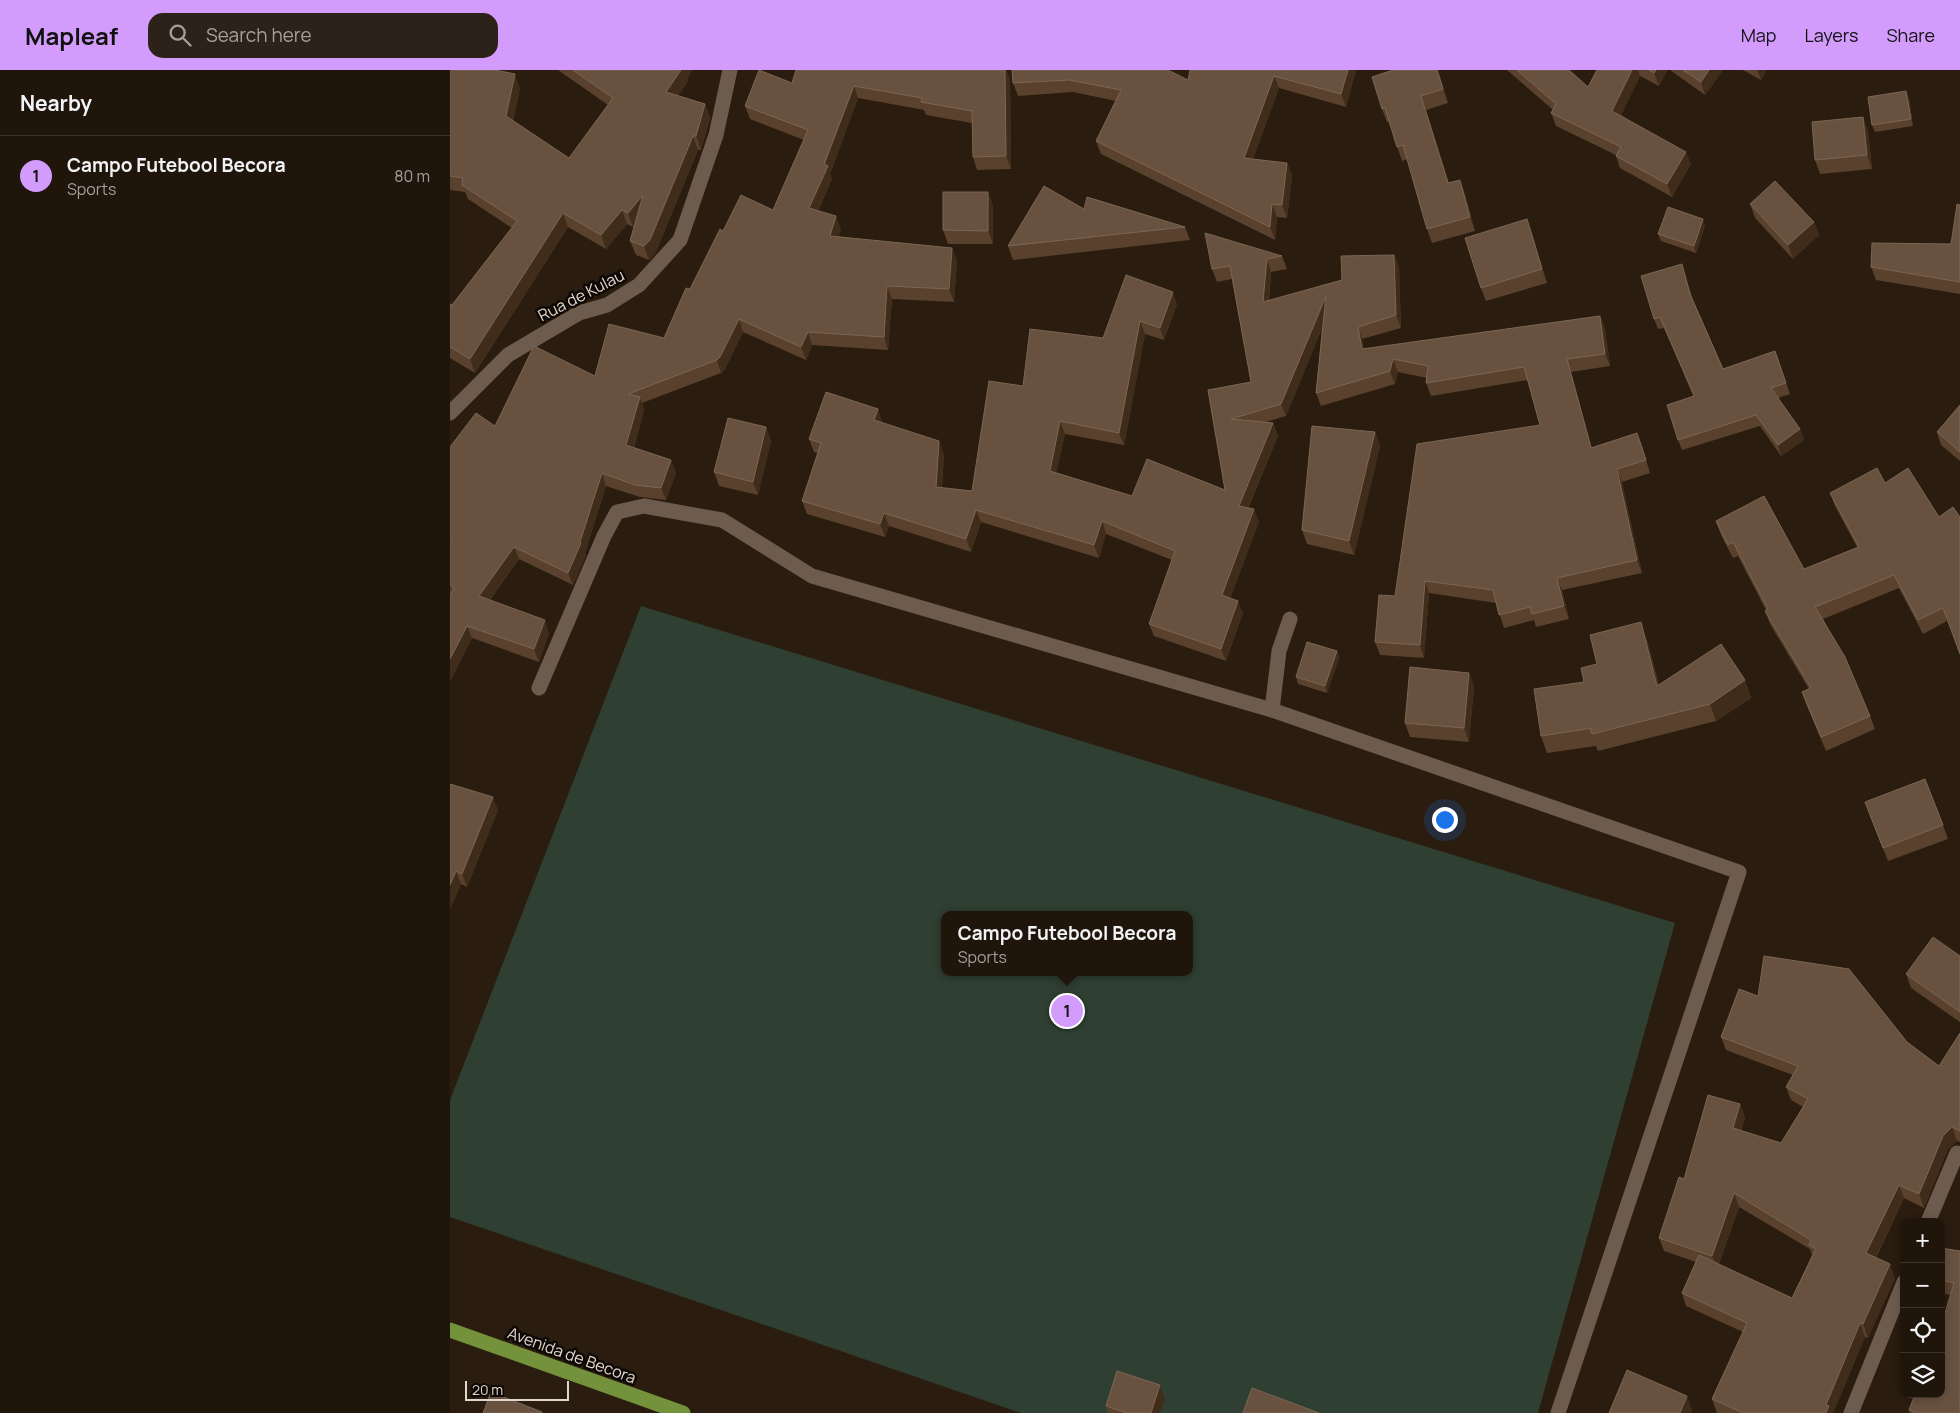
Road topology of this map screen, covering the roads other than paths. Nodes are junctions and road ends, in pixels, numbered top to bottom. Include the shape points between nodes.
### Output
1 (730, 70) edge
2 (450, 413) edge
3 (1290, 619) dead end
4 (539, 688) dead end
5 (1272, 710) junction
6 (1957, 1152) dead end
7 (1930, 1218) edge
8 (1900, 1292) edge
9 (450, 1330) edge
10 (680, 1413) edge
11 (1558, 1413) edge
12 (1851, 1413) edge

1 - 2 street, Rua de Kulau via 716,135 680,240 639,285 607,305 579,313 508,355
3 - 5 street via 1279,651
4 - 5 street via 617,512 644,506 722,520 812,576
5 - 11 street via 1739,872
6 - 7 street
8 - 12 street
9 - 10 main road, Avenida de Becora

